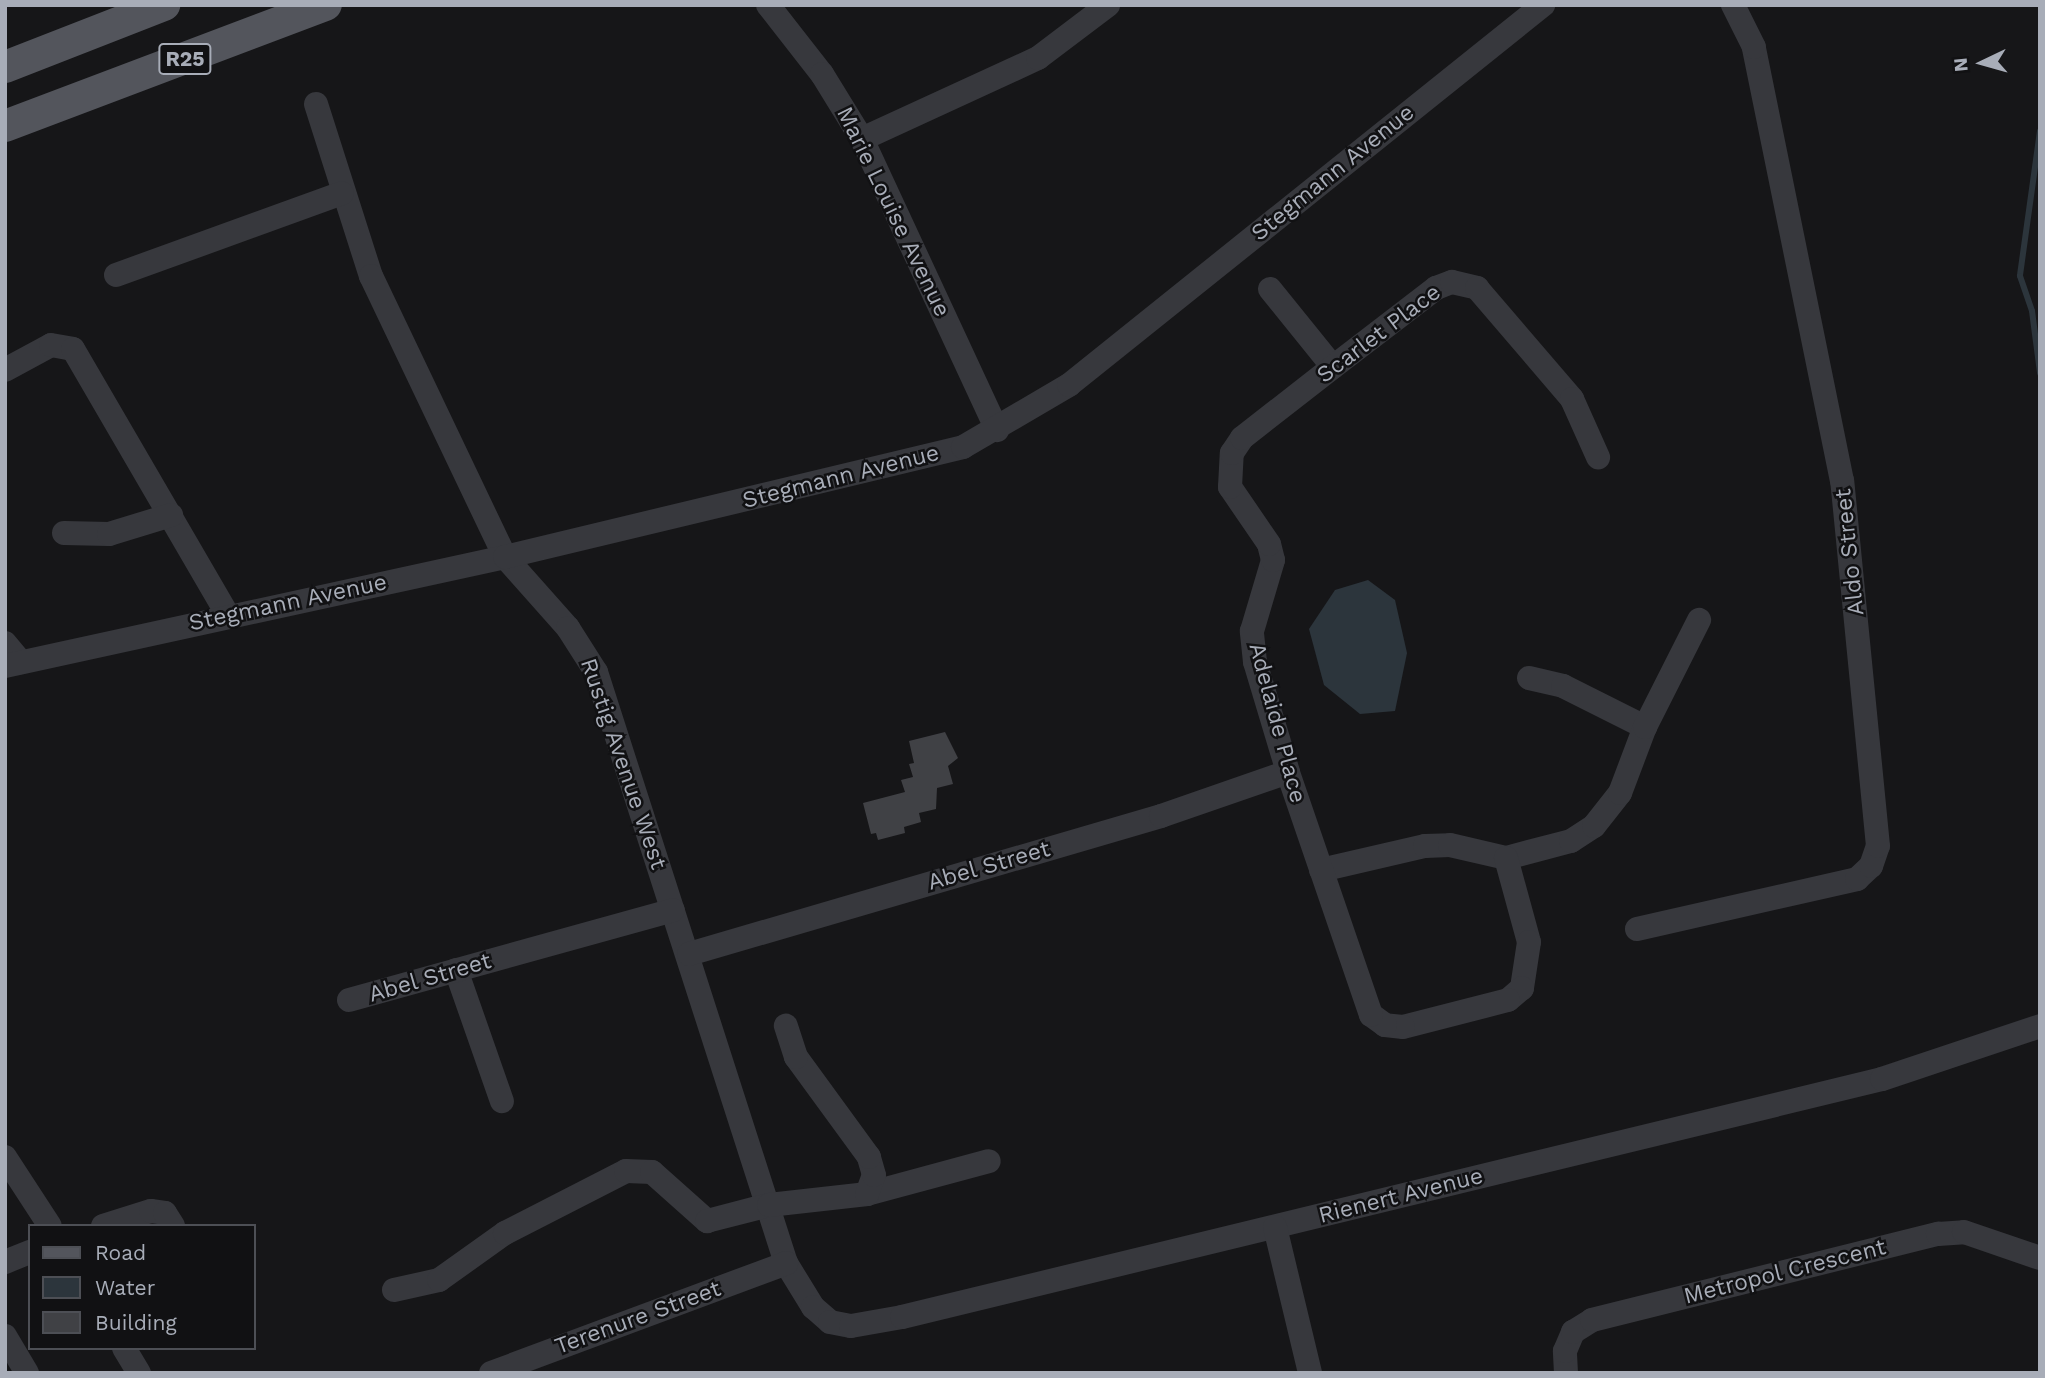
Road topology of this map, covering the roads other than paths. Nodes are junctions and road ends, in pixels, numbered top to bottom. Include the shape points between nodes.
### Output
1 (164, 5) edge
2 (326, 5) edge
3 (768, 5) edge
4 (1108, 5) edge
5 (1543, 5) edge
6 (1733, 5) edge
7 (5, 67) edge
8 (316, 104) dead end
9 (5, 126) edge
10 (862, 139) junction
11 (342, 193) junction
12 (116, 275) dead end
13 (1270, 289) dead end
14 (1333, 368) junction
15 (5, 370) edge
16 (997, 430) junction
17 (1598, 457) dead end
18 (171, 515) junction
19 (64, 533) dead end
20 (505, 557) junction
21 (1271, 577) joint
22 (228, 615) junction
23 (1699, 620) dead end
24 (5, 643) edge
25 (13, 664) edge
26 (1529, 678) dead end
27 (1644, 726) junction
28 (1288, 772) junction
29 (1506, 858) junction
30 (1321, 870) junction
31 (673, 910) junction
32 (1637, 929) dead end
33 (689, 954) junction
34 (456, 970) junction
35 (349, 1000) dead end
36 (786, 1026) dead end
37 (2040, 1026) edge
38 (502, 1101) dead end
39 (5, 1157) edge
40 (989, 1161) dead end
41 (867, 1194) junction
42 (769, 1205) junction
43 (49, 1224) edge
44 (109, 1224) edge
45 (172, 1224) edge
46 (1275, 1227) junction
47 (28, 1253) edge
48 (2040, 1258) edge
49 (5, 1262) edge
50 (786, 1263) junction
51 (394, 1290) dead end
52 (5, 1336) edge
53 (125, 1350) edge
54 (27, 1373) edge
55 (139, 1373) edge
56 (491, 1373) edge
57 (1310, 1373) edge
58 (1566, 1373) edge

1 - 7 main road, R25
2 - 9 main road, R25
3 - 10 street, Marie Louise Avenue via 822,74
4 - 10 street via 1038,58
5 - 16 street, Stegmann Avenue via 1069,385
6 - 32 street, Aldo Street via 1754,47 1842,481 1878,846 1871,866 1857,879
8 - 11 street, Rustig Avenue West
10 - 16 street, Marie Louise Avenue
11 - 12 street
11 - 20 street, Rustig Avenue West via 371,276
13 - 14 street
14 - 17 street, Scarlet Place via 1436,288 1465,284 1477,288 1572,399
14 - 21 street, Scarlet Place via 1242,438 1232,453 1230,487 1269,544
15 - 18 street via 51,345 73,349
16 - 20 street, Stegmann Avenue via 962,447
18 - 19 street via 108,534
18 - 22 street
20 - 22 street, Stegmann Avenue
20 - 31 street, Rustig Avenue West via 575,638 596,672
21 - 28 street, Adelaide Place via 1252,647
22 - 25 street, Stegmann Avenue
23 - 27 street
24 - 25 street
26 - 27 street via 1563,686
27 - 29 street via 1620,793 1594,826 1571,841
28 - 30 street, Adelaide Place
28 - 33 street, Abel Street via 1161,816
29 - 30 street via 1450,845 1426,846
29 - 30 street, Adelaide Place via 1528,942 1522,988 1508,1000 1403,1027 1385,1025 1371,1015
31 - 33 street, Rustig Avenue West
31 - 34 street, Abel Street
33 - 42 street, Rustig Avenue West
34 - 35 street, Abel Street
34 - 38 street
36 - 41 street via 796,1057 869,1157 874,1175
37 - 46 street, Rienert Avenue via 1882,1079
39 - 43 street
40 - 41 street
41 - 42 street
42 - 50 street, Rustig Avenue West
42 - 51 street via 707,1221 652,1172 626,1171 505,1233 439,1280
44 - 45 street via 151,1211 165,1213
46 - 50 street, Rienert Avenue via 851,1326 830,1322 813,1307
46 - 57 street
47 - 49 street
48 - 58 street, Metropol Crescent via 1964,1232 1938,1234 1592,1320 1573,1332 1565,1351
50 - 56 street, Terenure Street
52 - 54 street
53 - 55 street

